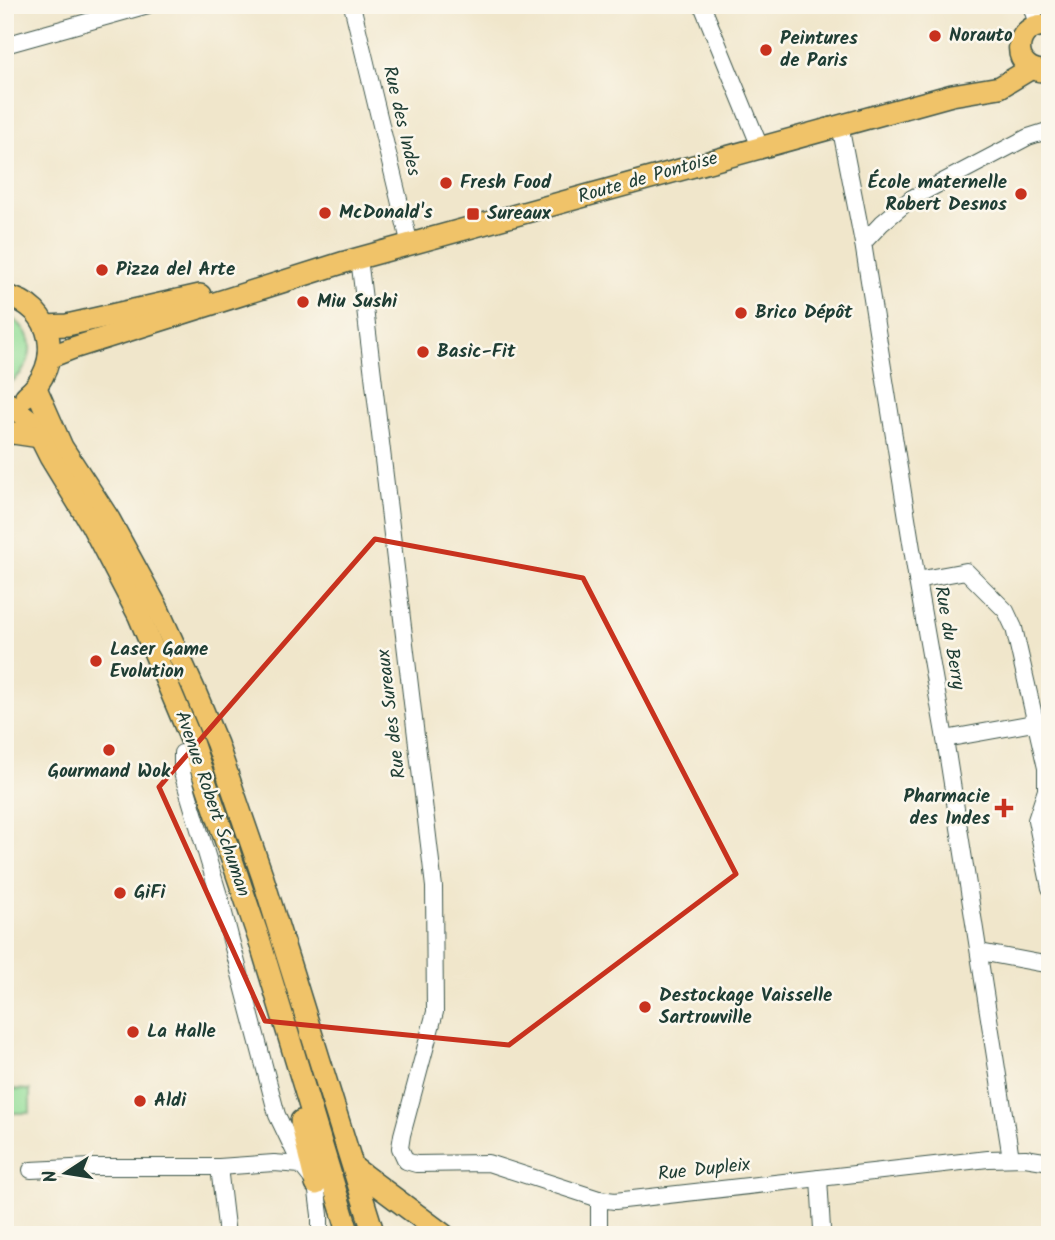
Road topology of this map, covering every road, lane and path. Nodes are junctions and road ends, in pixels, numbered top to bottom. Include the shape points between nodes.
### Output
1 (148, 5) edge
2 (352, 5) edge
3 (702, 5) edge
4 (1039, 19) edge
5 (5, 45) edge
6 (1033, 65) edge
7 (840, 125) junction
8 (1050, 130) edge
9 (760, 147) junction
10 (863, 243) junction
11 (410, 245) junction
12 (352, 260) junction
13 (5, 296) edge
14 (46, 326) junction
15 (50, 357) junction
16 (36, 388) junction
17 (7, 405) edge
18 (5, 434) edge
19 (40, 437) junction
20 (917, 580) junction
21 (1042, 721) edge
22 (946, 739) junction
23 (187, 748) junction
24 (229, 777) junction
25 (1050, 888) edge
26 (261, 945) junction
27 (980, 952) junction
28 (1050, 965) edge
29 (1011, 1158) junction
30 (407, 1161) joint
31 (1050, 1162) edge
32 (301, 1165) junction
33 (219, 1167) junction
34 (354, 1168) junction
35 (32, 1170) dead end
36 (819, 1178) junction
37 (316, 1184) junction
38 (598, 1199) junction
39 (228, 1235) edge
40 (320, 1235) edge
41 (349, 1235) edge
42 (374, 1235) edge
43 (444, 1235) edge
44 (599, 1235) edge
45 (819, 1235) edge

1 - 5 street
2 - 11 street, Rue des Indes
3 - 9 street
4 - 6 main road via 1019,45
6 - 7 main road, Route de Pontoise via 1000,87
7 - 9 main road, Route de Pontoise
7 - 10 street, Rue du Berry
8 - 10 street via 912,198
9 - 11 main road, Route de Pontoise
10 - 20 street, Rue du Berry
11 - 12 main road, Route de Pontoise
12 - 14 main road, Route de Pontoise
12 - 15 main road, Route de Pontoise
12 - 30 street, Rue des Sureaux via 434,887 435,1013 402,1135 400,1148
13 - 14 main road via 27,305
14 - 15 main road
15 - 16 main road
16 - 17 main road
16 - 24 main road, Avenue Robert Schuman via 62,447 109,519 157,607
17 - 19 main road, Avenue Robert Schuman via 28,419
18 - 19 main road
19 - 23 main road, Avenue Robert Schuman via 139,616
20 - 21 street via 966,571 1006,611
20 - 22 street, Rue du Berry
21 - 22 street
21 - 25 street via 1046,790 1036,820
22 - 27 street, Rue du Berry
23 - 24 main road via 210,752
23 - 26 main road, Avenue Robert Schuman
23 - 32 street via 182,773 277,1115
24 - 34 main road, Avenue Robert Schuman
26 - 37 main road via 278,1036
26 - 41 main road, Avenue Robert Schuman
27 - 28 street
27 - 29 street, Rue du Berry
29 - 31 street, Rue Dupleix
29 - 36 street, Rue Dupleix
30 - 38 street, Rue Dupleix via 488,1163
32 - 33 street
32 - 37 street
33 - 35 street
33 - 39 street
34 - 42 main road, Avenue Robert Schuman
34 - 43 main road
36 - 38 street, Rue Dupleix via 615,1201
36 - 45 street
37 - 40 street
38 - 44 street

